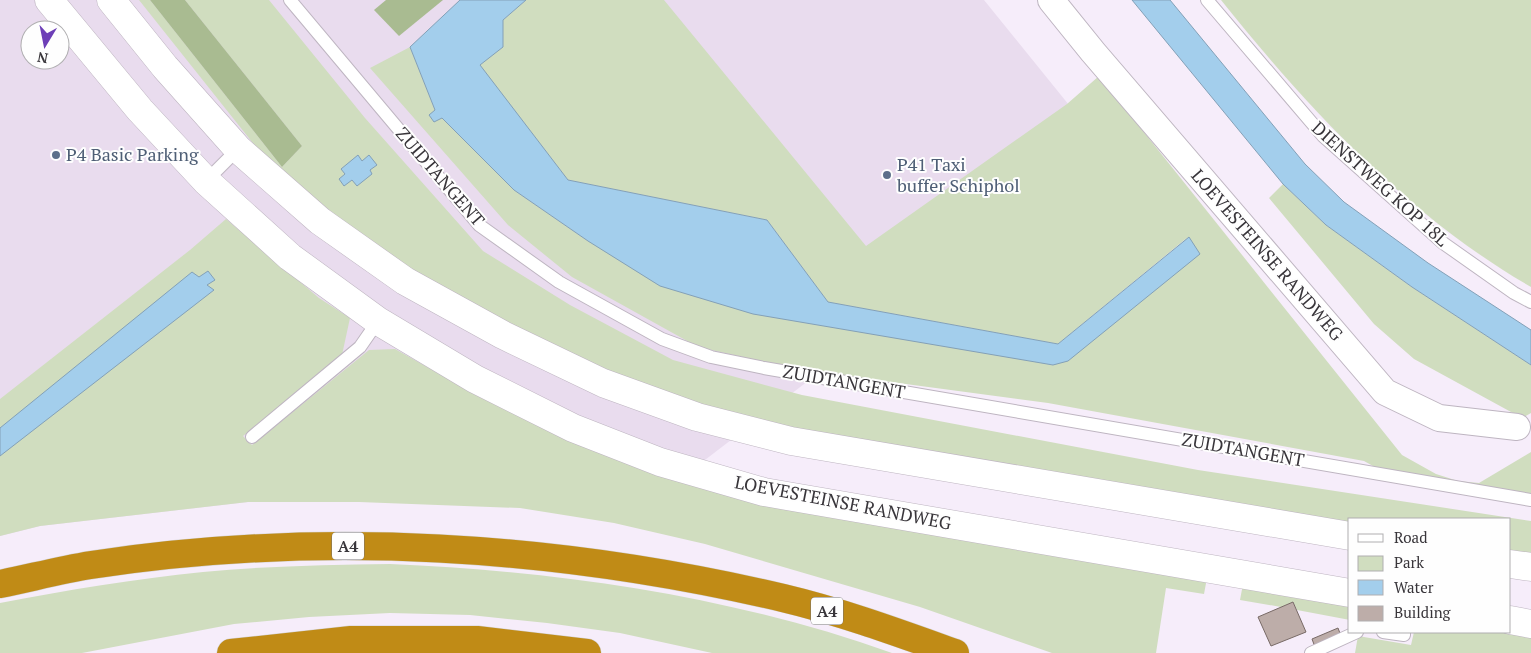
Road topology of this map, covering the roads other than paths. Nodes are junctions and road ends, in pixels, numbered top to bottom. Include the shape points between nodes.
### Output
1 (49, 0) edge
2 (111, 0) edge
3 (290, 0) edge
4 (1051, 0) edge
5 (1207, 0) edge
6 (238, 149) junction
7 (206, 181) junction
8 (1531, 302) edge
9 (378, 321) junction
10 (1524, 426) edge
11 (252, 437) dead end
12 (1531, 500) edge
13 (1348, 536) edge
14 (1511, 564) edge
15 (1531, 567) edge
16 (0, 584) edge
17 (1348, 593) edge
18 (1511, 620) edge
19 (1531, 624) edge
20 (1355, 633) edge
21 (1390, 633) edge
22 (1404, 633) edge
23 (231, 653) edge
24 (587, 653) edge
25 (955, 653) edge
26 (1311, 653) edge

1 - 7 street, LOEVESTEINSE RANDWEG via 140,110
2 - 6 street
3 - 12 lane, ZUIDTANGENT via 479,224 559,282 662,339 711,357 764,368
4 - 10 street, LOEVESTEINSE RANDWEG via 1385,392 1438,418
5 - 8 lane, DIENSTWEG KOP 18L via 1323,136 1443,243
6 - 7 lane
6 - 13 street via 320,221 405,281 503,335 603,383 697,417 791,441
7 - 9 street, LOEVESTEINSE RANDWEG via 290,257
9 - 11 lane via 360,347
9 - 17 street, LOEVESTEINSE RANDWEG via 475,378 573,428 660,462 755,489
14 - 15 street
16 - 25 highway, A4 via 90,565 257,549 372,546 484,550 643,569 777,597 903,634
18 - 19 street
20 - 26 lane
21 - 22 lane
23 - 24 highway via 351,640 478,640

